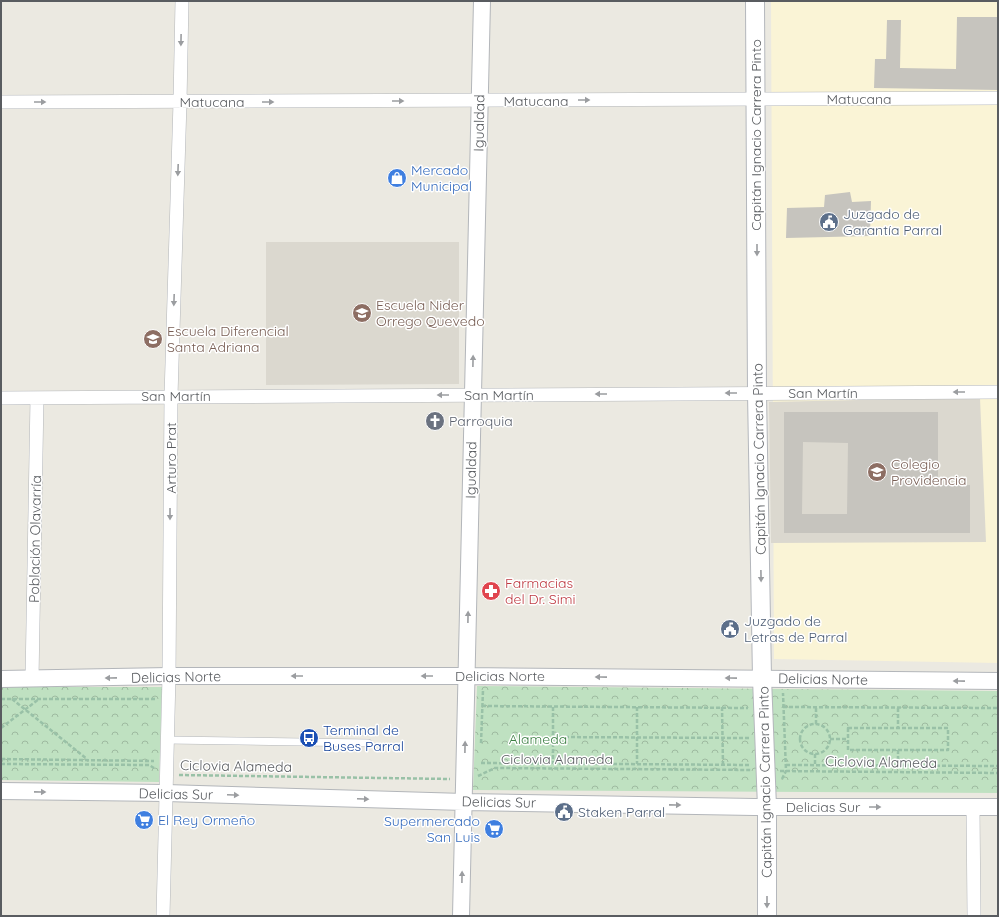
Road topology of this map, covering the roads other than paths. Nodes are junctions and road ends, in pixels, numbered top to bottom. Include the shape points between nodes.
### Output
1 (182, 1) edge
2 (482, 1) edge
3 (755, 1) edge
4 (998, 98) edge
5 (757, 99) junction
6 (479, 101) junction
7 (1, 102) edge
8 (180, 102) junction
9 (998, 392) edge
10 (757, 394) junction
11 (473, 395) junction
12 (171, 396) junction
13 (1, 398) edge
14 (37, 398) junction
15 (169, 676) junction
16 (466, 676) junction
17 (762, 678) junction
18 (1, 679) edge
19 (32, 679) junction
20 (998, 681) edge
21 (168, 740) junction
22 (368, 743) dead end
23 (167, 783) junction
24 (1, 791) edge
25 (464, 802) junction
26 (767, 807) junction
27 (973, 807) junction
28 (998, 807) edge
29 (163, 916) edge
30 (461, 916) edge
31 (767, 916) edge
32 (974, 916) edge

1 -> 8 street, Arturo Prat
2 - 6 street, Igualdad
3 - 5 main road, Capitán Ignacio Carrera Pinto
4 - 5 street, Matucana
6 -> 5 street, Matucana
5 -> 10 main road, Capitán Ignacio Carrera Pinto
8 -> 6 street, Matucana
11 -> 6 street, Igualdad
7 -> 8 street, Matucana
8 -> 12 street, Arturo Prat
9 -> 10 street, San Martín
10 -> 11 street, San Martín
10 -> 17 main road, Capitán Ignacio Carrera Pinto
11 -> 12 street, San Martín
16 -> 11 street, Igualdad
12 - 14 street, San Martín
12 -> 15 street, Arturo Prat
13 - 14 street, San Martín
14 - 19 street, Población Olavarría
16 -> 15 street, Delicias Norte
15 -> 19 street, Delicias Norte
15 - 21 street, Arturo Prat
17 -> 16 street, Delicias Norte
25 -> 16 street, Igualdad
20 -> 17 street, Delicias Norte
17 - 26 main road, Capitán Ignacio Carrera Pinto via 759,768
18 - 19 street, Delicias Norte
21 - 22 lane
21 - 23 street, Arturo Prat
24 -> 23 street, Delicias Sur
23 -> 25 street, Delicias Sur
23 - 29 street, Arturo Prat
25 -> 26 street, Delicias Sur
30 -> 25 street, Igualdad
26 -> 27 street, Delicias Sur
26 -> 31 main road, Capitán Ignacio Carrera Pinto
27 - 28 street, Delicias Sur
27 - 32 street

